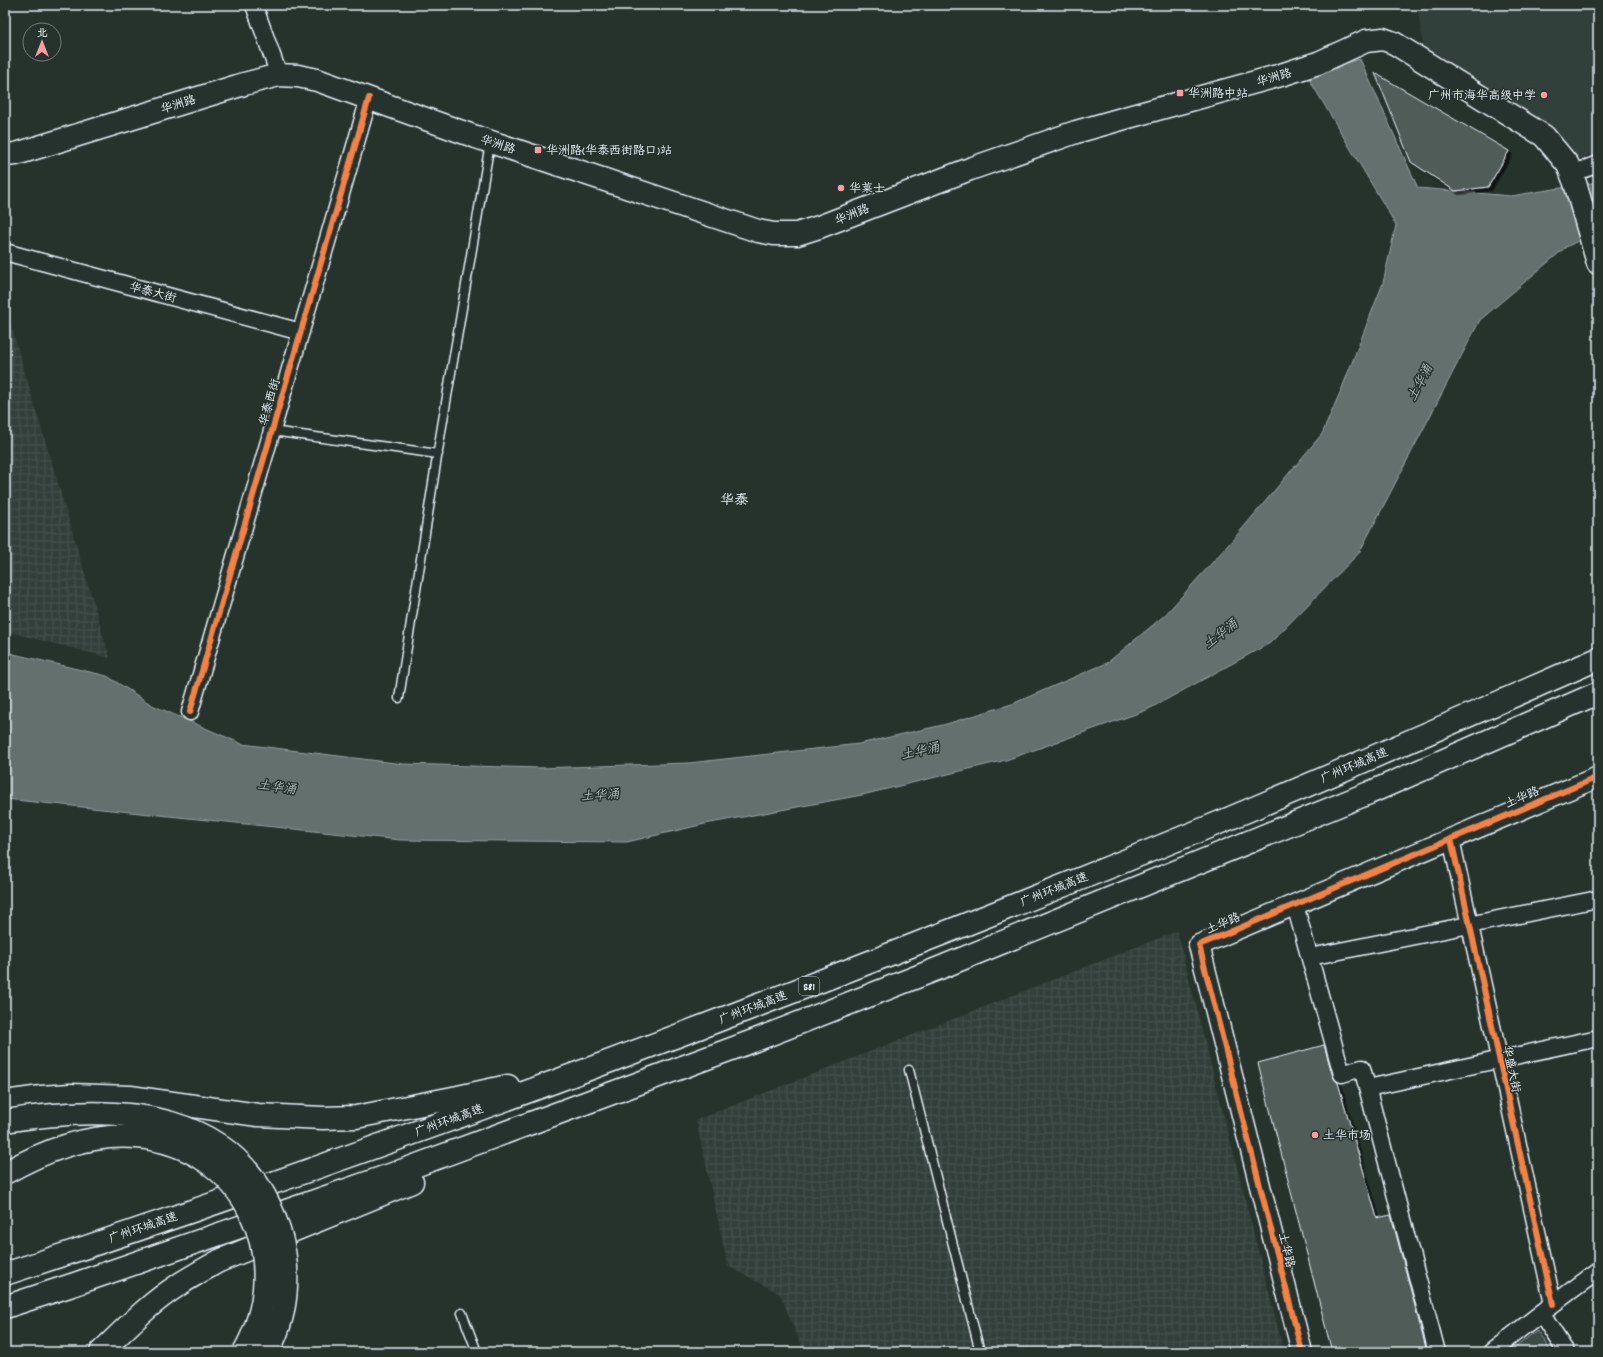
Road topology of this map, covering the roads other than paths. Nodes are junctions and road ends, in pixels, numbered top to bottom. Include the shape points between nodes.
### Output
1 (254, 5) edge
2 (279, 75) junction
3 (369, 98) junction
4 (490, 142) junction
5 (5, 155) edge
6 (1598, 164) edge
7 (1573, 179) junction
8 (5, 252) edge
9 (1596, 256) edge
10 (301, 332) junction
11 (272, 431) junction
12 (438, 454) junction
13 (1598, 659) edge
14 (1598, 693) edge
15 (399, 698) dead end
16 (190, 712) dead end
17 (1598, 777) edge
18 (1451, 839) junction
19 (1598, 899) edge
20 (1295, 905) junction
21 (1470, 925) junction
22 (1310, 957) junction
23 (730, 1016) junction
24 (1598, 1038) edge
25 (753, 1041) junction
26 (1499, 1059) junction
27 (909, 1070) dead end
28 (1368, 1088) junction
29 (5, 1102) edge
30 (5, 1121) edge
31 (5, 1174) edge
32 (1598, 1271) edge
33 (5, 1274) edge
34 (5, 1307) edge
35 (1547, 1308) junction
36 (462, 1312) dead end
37 (101, 1352) edge
38 (244, 1352) edge
39 (267, 1352) edge
40 (477, 1352) edge
41 (980, 1352) edge
42 (1302, 1352) edge
43 (1438, 1352) edge
44 (1491, 1352) edge
45 (1566, 1352) edge

1 - 2 street
2 - 3 main road, 华洲路 via 317,80
2 - 5 main road, 华洲路 via 16,154
3 - 4 main road, 华洲路
3 - 10 street, 华泰西街
4 - 7 main road, 华洲路 via 758,231 797,234 1039,144 1281,75 1318,63 1366,41 1383,39 1394,43 1544,136 1568,165
4 - 12 lane
6 - 7 street
7 - 9 main road, 华洲路
8 - 10 street, 华泰大街
10 - 11 street, 华泰西街
11 - 12 lane
11 - 16 street, 华泰西街
12 - 15 lane
13 - 23 main road, 广州环城高速 / S81 via 1230,818 903,950
14 - 25 main road via 1369,793
17 - 18 street, 土华路
18 - 20 street, 土华路
18 - 21 street, 华盛大街
19 - 21 street
20 - 22 street
20 - 42 street, 土华路 via 1199,945
21 - 22 street
21 - 26 street, 华盛大街
22 - 28 street via 1342,1074 1362,1068
23 - 29 main road via 519,1084 356,1117 258,1115 130,1096 70,1095
23 - 33 main road, 广州环城高速 / S81 via 340,1160
24 - 26 street
25 - 34 main road via 392,1174
25 - 37 main road via 219,1261 176,1286 150,1306
26 - 28 street
26 - 35 street, 华盛大街
27 - 41 lane
28 - 43 street
30 - 39 main road, bridge via 53,1114 132,1114 178,1124 199,1133 237,1160 264,1195 283,1246 286,1288 283,1310
31 - 38 main road, bridge via 61,1146 87,1139 114,1137 154,1139 176,1145 210,1163 247,1205 258,1228 264,1252 265,1272 260,1314
32 - 35 street
35 - 44 street
35 - 45 street, 华盛大街
36 - 40 lane

